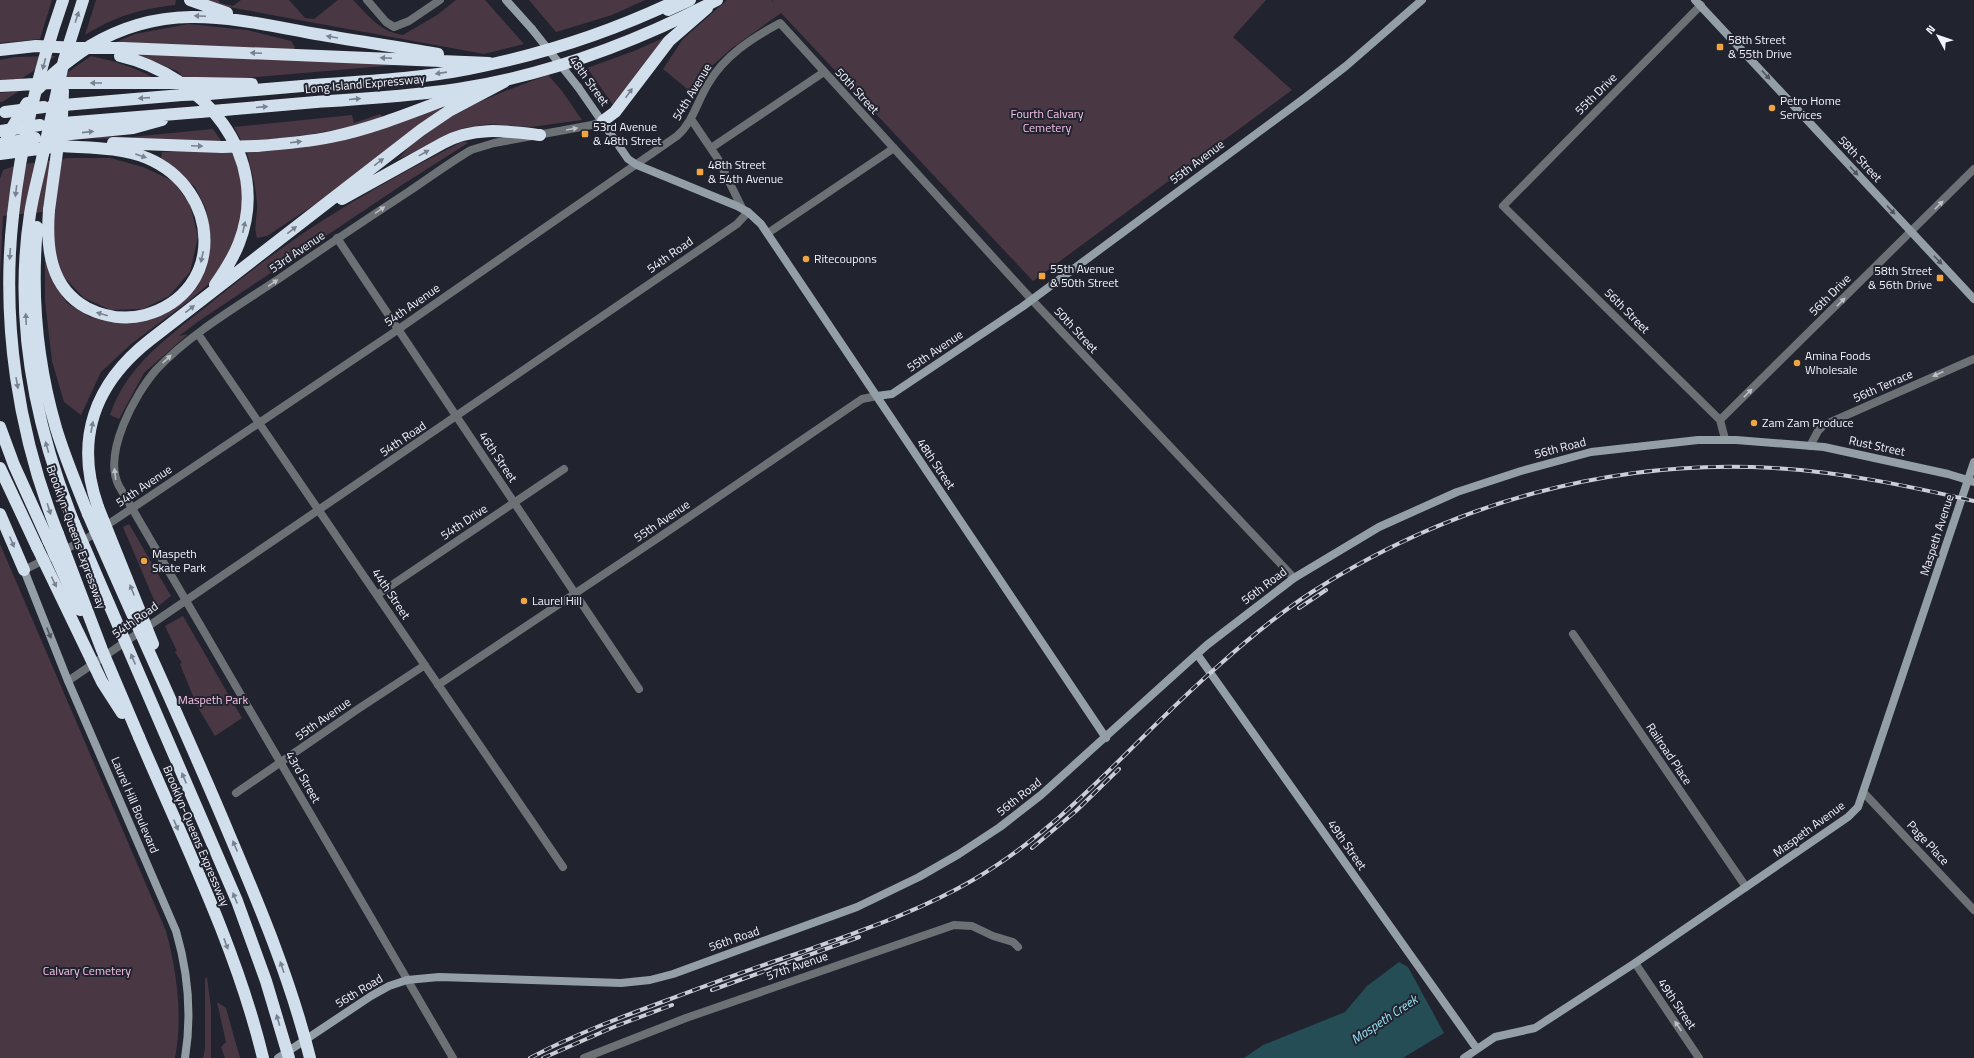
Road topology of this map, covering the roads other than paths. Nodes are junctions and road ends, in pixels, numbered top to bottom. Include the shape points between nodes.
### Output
1 (63, 0) edge
2 (83, 0) edge
3 (190, 0) edge
4 (367, 0) edge
5 (440, 0) edge
6 (506, 0) edge
7 (678, 0) edge
8 (690, 0) edge
9 (707, 0) edge
10 (717, 0) edge
11 (1422, 0) edge
12 (1701, 2) edge
13 (253, 22) junction
14 (780, 23) joint
15 (0, 50) edge
16 (121, 52) junction
17 (64, 60) junction
18 (481, 62) junction
19 (532, 68) junction
20 (824, 72) junction
21 (0, 86) edge
22 (289, 87) junction
23 (196, 112) junction
24 (3, 113) edge
25 (691, 119) junction
26 (603, 121) junction
27 (0, 131) edge
28 (540, 135) junction
29 (0, 144) edge
30 (61, 146) junction
31 (711, 148) junction
32 (894, 148) junction
33 (0, 154) edge
34 (637, 165) junction
35 (1974, 169) edge
36 (1503, 206) joint
37 (745, 210) junction
38 (39, 212) junction
39 (305, 220) junction
40 (1911, 232) junction
41 (768, 233) junction
42 (337, 238) junction
43 (205, 297) junction
44 (1974, 299) edge
45 (1032, 300) junction
46 (398, 329) junction
47 (198, 334) junction
48 (1974, 359) edge
49 (877, 396) junction
50 (457, 417) junction
51 (1720, 420) junction
52 (259, 422) junction
53 (0, 428) edge
54 (1725, 439) junction
55 (1810, 446) junction
56 (1974, 462) edge
57 (0, 468) edge
58 (564, 469) dead end
59 (1971, 481) edge
60 (514, 503) junction
61 (132, 509) junction
62 (93, 510) junction
63 (319, 510) junction
64 (0, 514) edge
65 (53, 537) junction
66 (24, 570) junction
67 (1294, 578) junction
68 (576, 593) junction
69 (377, 595) junction
70 (185, 600) junction
71 (1573, 634) dead end
72 (1198, 654) junction
73 (425, 665) junction
74 (68, 681) junction
75 (438, 684) junction
76 (639, 689) dead end
77 (139, 737) junction
78 (1106, 738) junction
79 (281, 764) junction
80 (1864, 793) junction
81 (236, 794) dead end
82 (562, 867) dead end
83 (1746, 887) junction
84 (1974, 910) edge
85 (1018, 947) dead end
86 (1635, 963) junction
87 (407, 980) junction
88 (1477, 1050) junction
89 (185, 1058) edge
90 (263, 1058) edge
91 (278, 1058) edge
92 (289, 1058) edge
93 (310, 1058) edge
94 (453, 1058) edge
95 (584, 1058) edge
96 (1464, 1058) edge
97 (1699, 1058) edge

1 -> 65 highway, Brooklyn-Queens Expressway, bridge via 31,115 18,175 9,289 16,373
17 -> 2 highway, Brooklyn-Queens Expressway, bridge
3 - 13 highway
4 - 5 street via 389,24 397,27
6 - 26 main road, 48th Street, bridge via 532,29
7 -> 22 highway, Long Island Expressway, bridge via 591,36 499,63 402,78
8 - 18 highway via 623,29 562,51 523,61
9 - 19 highway via 624,37
23 -> 10 highway, Long Island Expressway, bridge via 466,88 566,64 623,44
26 -> 10 highway via 615,112 669,41
11 - 45 main road, 55th Avenue via 1342,69
12 - 36 street, 55th Drive
12 -> 40 main road, 58th Street
18 -> 13 highway
13 -> 33 highway via 214,17 169,18 138,24 110,35 77,55 41,86 20,113
14 - 20 street, 50th Street
14 - 25 street, 54th Avenue via 740,48 718,70 708,84
15 - 16 highway, bridge via 57,46
18 -> 16 highway
43 -> 16 highway via 232,260 242,234 247,194 241,160 234,141 212,108 160,69
17 - 38 highway, Brooklyn-Queens Expressway, bridge via 43,154
17 - 38 highway, bridge via 62,116
30 -> 19 highway, bridge via 93,143 222,147 314,140 358,130
39 -> 19 highway via 434,120
20 - 31 street
20 - 32 street, 50th Street
22 -> 21 highway, bridge via 225,82 52,83
22 -> 24 highway, Long Island Expressway, bridge via 44,107
23 - 27 highway, Long Island Expressway, bridge via 40,125
29 -> 23 highway, bridge via 133,128
25 - 31 street, 48th Street
25 - 34 street, 54th Avenue via 677,136
28 -> 26 street, 53rd Avenue
26 - 34 main road, 48th Street via 628,159
39 -> 28 highway via 460,135 497,130
42 -> 28 street, 53rd Avenue via 471,150
30 - 33 highway
30 -> 38 highway via 127,152 155,162 171,172 191,193 200,210 205,239 200,266 185,290 161,310 132,318 113,317 96,312 75,300 63,288 55,274
31 - 37 street, 48th Street
32 - 41 street
32 - 45 street, 50th Street
34 - 37 main road, 48th Street
34 - 46 street, 54th Avenue
40 -> 35 street, 56th Drive
36 - 51 street, 56th Street
37 - 41 main road, 48th Street
37 - 50 street, 54th Road via 737,224
38 - 62 highway, Brooklyn-Queens Expressway via 35,289 40,354 56,428
92 -> 38 highway, Brooklyn-Queens Expressway, bridge via 266,981 237,901 74,523 45,440 30,366 26,323 25,274
43 -> 39 highway
40 -> 44 main road, 58th Street
51 -> 40 street, 56th Drive
41 - 49 main road, 48th Street
42 - 46 street, 46th Street
47 -> 42 street, 53rd Avenue
62 -> 43 highway via 88,456 93,421 105,389 118,369 134,353
45 - 49 main road, 55th Avenue via 892,394
45 - 67 street, 50th Street
46 - 50 street, 46th Street
46 - 52 street, 54th Avenue
47 - 52 street, 44th Street
61 -> 47 street, 53rd Avenue via 115,476 116,454 123,427 135,400 148,380 164,362
48 -> 55 street, 56th Terrace via 1824,425
49 - 68 street, 55th Avenue via 862,399
49 - 78 main road, 48th Street
50 - 60 street, 46th Street
50 - 63 street, 54th Road
51 - 54 street
52 - 61 street, 54th Avenue
52 - 63 street, 44th Street
53 - 65 highway via 14,465
54 - 55 main road, Rust Street
54 - 67 main road, 56th Road via 1591,452 1521,471 1457,492 1379,527
55 - 59 main road, Rust Street via 1863,455
56 - 59 main road, Maspeth Avenue
57 -> 77 highway, bridge via 102,682
58 - 60 street, 54th Drive
59 - 80 main road, Maspeth Avenue
60 - 68 street, 46th Street
60 - 69 street, 54th Drive
61 - 66 street, 54th Avenue via 86,539
61 - 70 street, 43rd Street
93 -> 62 highway, bridge via 291,994 262,914 180,718 145,622
63 - 69 street, 44th Street
63 - 70 street, 54th Road
64 -> 66 highway
65 - 77 highway, Brooklyn-Queens Expressway, bridge
66 -> 74 main road, Laurel Hill Boulevard
67 - 72 main road, 56th Road
68 - 75 street, 55th Avenue
68 - 76 street, 46th Street
69 - 73 street, 44th Street
70 - 74 street, 54th Road
70 - 79 street, 43rd Street
71 - 83 street, Railroad Place
72 - 78 main road, 56th Road
72 - 88 main road, 49th Street
73 - 75 street, 44th Street
73 - 79 street, 55th Avenue
74 - 89 main road, Laurel Hill Boulevard via 176,931 188,988 188,1038
75 - 82 street, 44th Street
77 -> 90 highway, Brooklyn-Queens Expressway via 221,929
78 - 87 main road, 56th Road via 1020,812 981,840 919,877 839,914 673,974 621,983 439,977
79 - 81 street, 55th Avenue
79 - 87 street, 43rd Street
80 - 83 main road, Maspeth Avenue via 1858,807 1848,817
80 - 84 street, Page Place
83 - 86 main road, Maspeth Avenue
85 - 95 street, 57th Avenue via 1013,942 972,926 954,925 679,1021
86 - 88 main road, Maspeth Avenue via 1535,1028 1496,1038
97 -> 86 street, 49th Street
87 - 91 main road, 56th Road via 371,996
87 - 94 street, 43rd Street
88 - 96 main road, Maspeth Avenue

